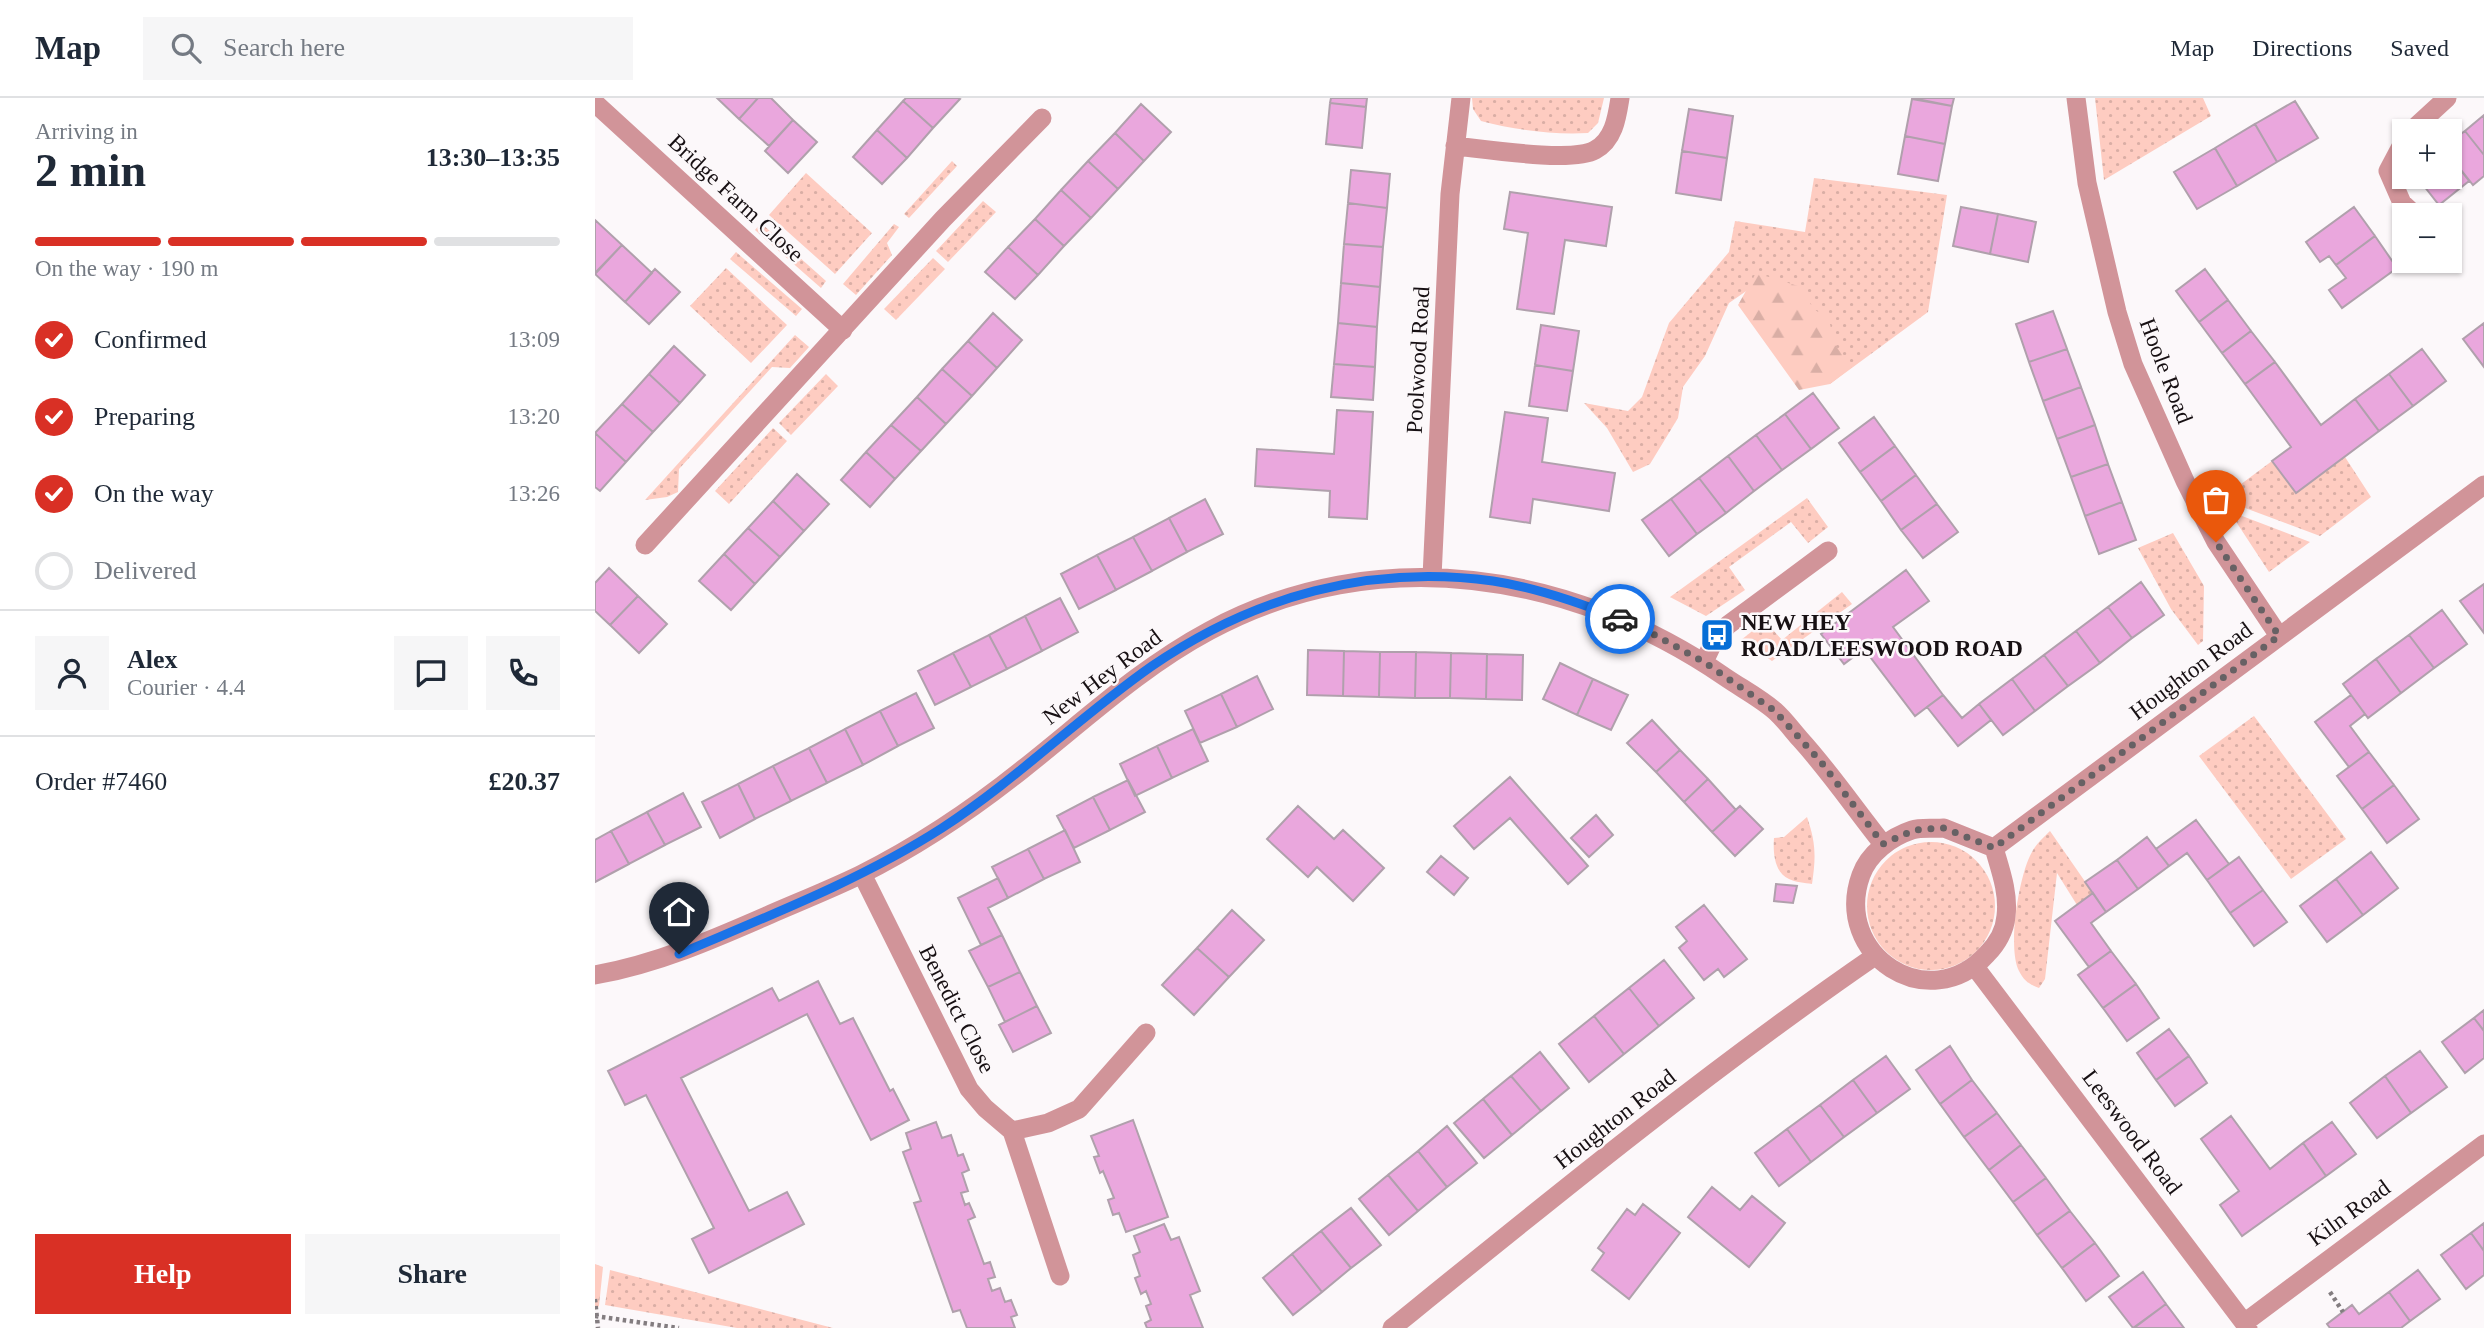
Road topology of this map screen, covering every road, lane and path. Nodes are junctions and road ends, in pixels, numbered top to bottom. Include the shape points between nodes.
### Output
1 (1461, 98) edge
2 (1620, 98) edge
3 (2076, 98) edge
4 (2447, 98) edge
5 (595, 103) edge
6 (1042, 118) dead end
7 (2424, 119) edge
8 (1455, 146) junction
9 (2392, 163) edge
10 (2392, 180) edge
11 (843, 330) junction
12 (2484, 485) edge
13 (646, 545) dead end
14 (1828, 551) dead end
15 (1433, 577) junction
16 (2279, 636) junction
17 (1704, 662) junction
18 (1883, 844) junction
19 (1994, 848) junction
20 (862, 874) junction
21 (1875, 956) junction
22 (1975, 967) junction
23 (595, 975) edge
24 (1146, 1033) dead end
25 (1012, 1131) junction
26 (2484, 1144) edge
27 (1060, 1276) dead end
28 (595, 1299) edge
29 (596, 1316) edge
30 (2246, 1326) edge
31 (598, 1328) edge
32 (680, 1328) edge
33 (1392, 1328) edge

1 - 8 street, Poolwood Road
2 - 8 street via 1610,137 1594,151 1564,156
3 - 16 street, Hoole Road via 2087,183 2133,364 2216,542
4 - 7 street
5 - 11 street, Bridge Farm Close
6 - 11 street
8 - 15 street, Poolwood Road
9 - 10 street via 2388,171
11 - 13 street
12 - 16 street, Houghton Road
14 - 17 street via 1728,625
15 - 17 street, New Hey Road via 1495,582 1585,605 1644,629
15 - 20 street, New Hey Road via 1345,583 1265,605 1209,631 1085,716 1022,770 942,828
16 - 19 street, Houghton Road
17 - 18 street, New Hey Road via 1775,711 1821,762
18 - 19 street via 1914,830 1944,828
18 - 21 street via 1864,867 1855,891 1858,927
19 - 22 street via 2005,884 2007,917 1997,943
20 - 23 street, New Hey Road via 679,954
20 - 25 street, Benedict Close via 969,1089
21 - 22 street via 1896,973 1918,980 1949,979
21 - 33 street, Houghton Road via 1606,1156
22 - 30 street, Leeswood Road
24 - 25 street via 1079,1109 1048,1123
25 - 27 street
26 - 30 street, Kiln Road
28 - 29 path
29 - 31 path
29 - 32 path

